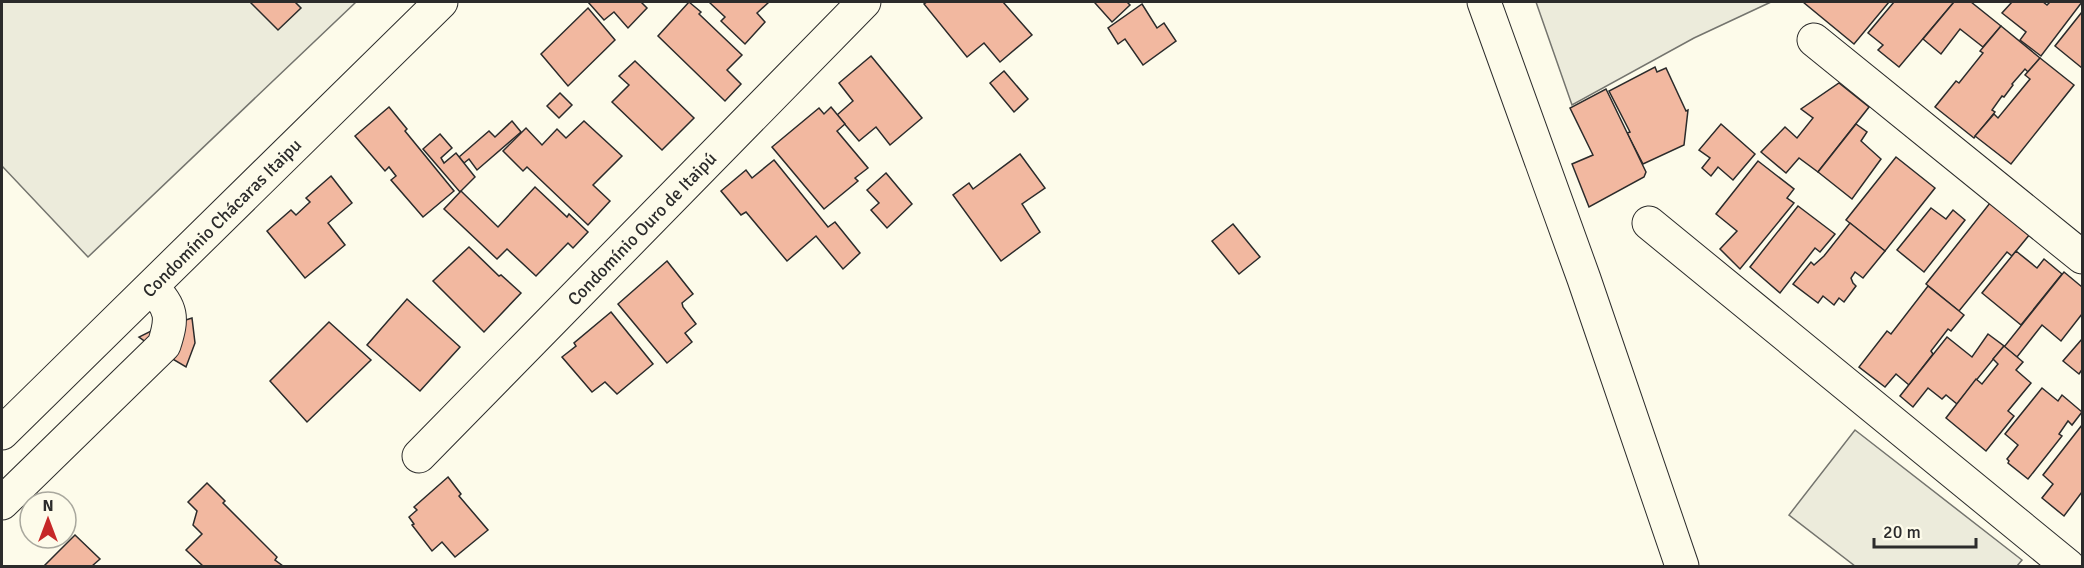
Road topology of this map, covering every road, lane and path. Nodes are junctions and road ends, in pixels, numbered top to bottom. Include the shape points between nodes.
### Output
1 (441, 2) edge
2 (864, 2) edge
3 (1484, 2) edge
4 (1814, 40) dead end
5 (1649, 223) dead end
6 (2082, 257) edge
7 (152, 287) junction
8 (2, 433) edge
9 (419, 456) dead end
10 (2, 503) edge
11 (1682, 567) edge
12 (2068, 567) edge

1 - 7 street, Condomínio Chácaras Itaipu
2 - 9 street, Condomínio Ouro de Itaipú
3 - 11 street via 1577,257
4 - 6 street
5 - 12 street
7 - 8 street, Condomínio Chácaras Itaipu
7 - 10 street via 167,303 170,327 164,345

